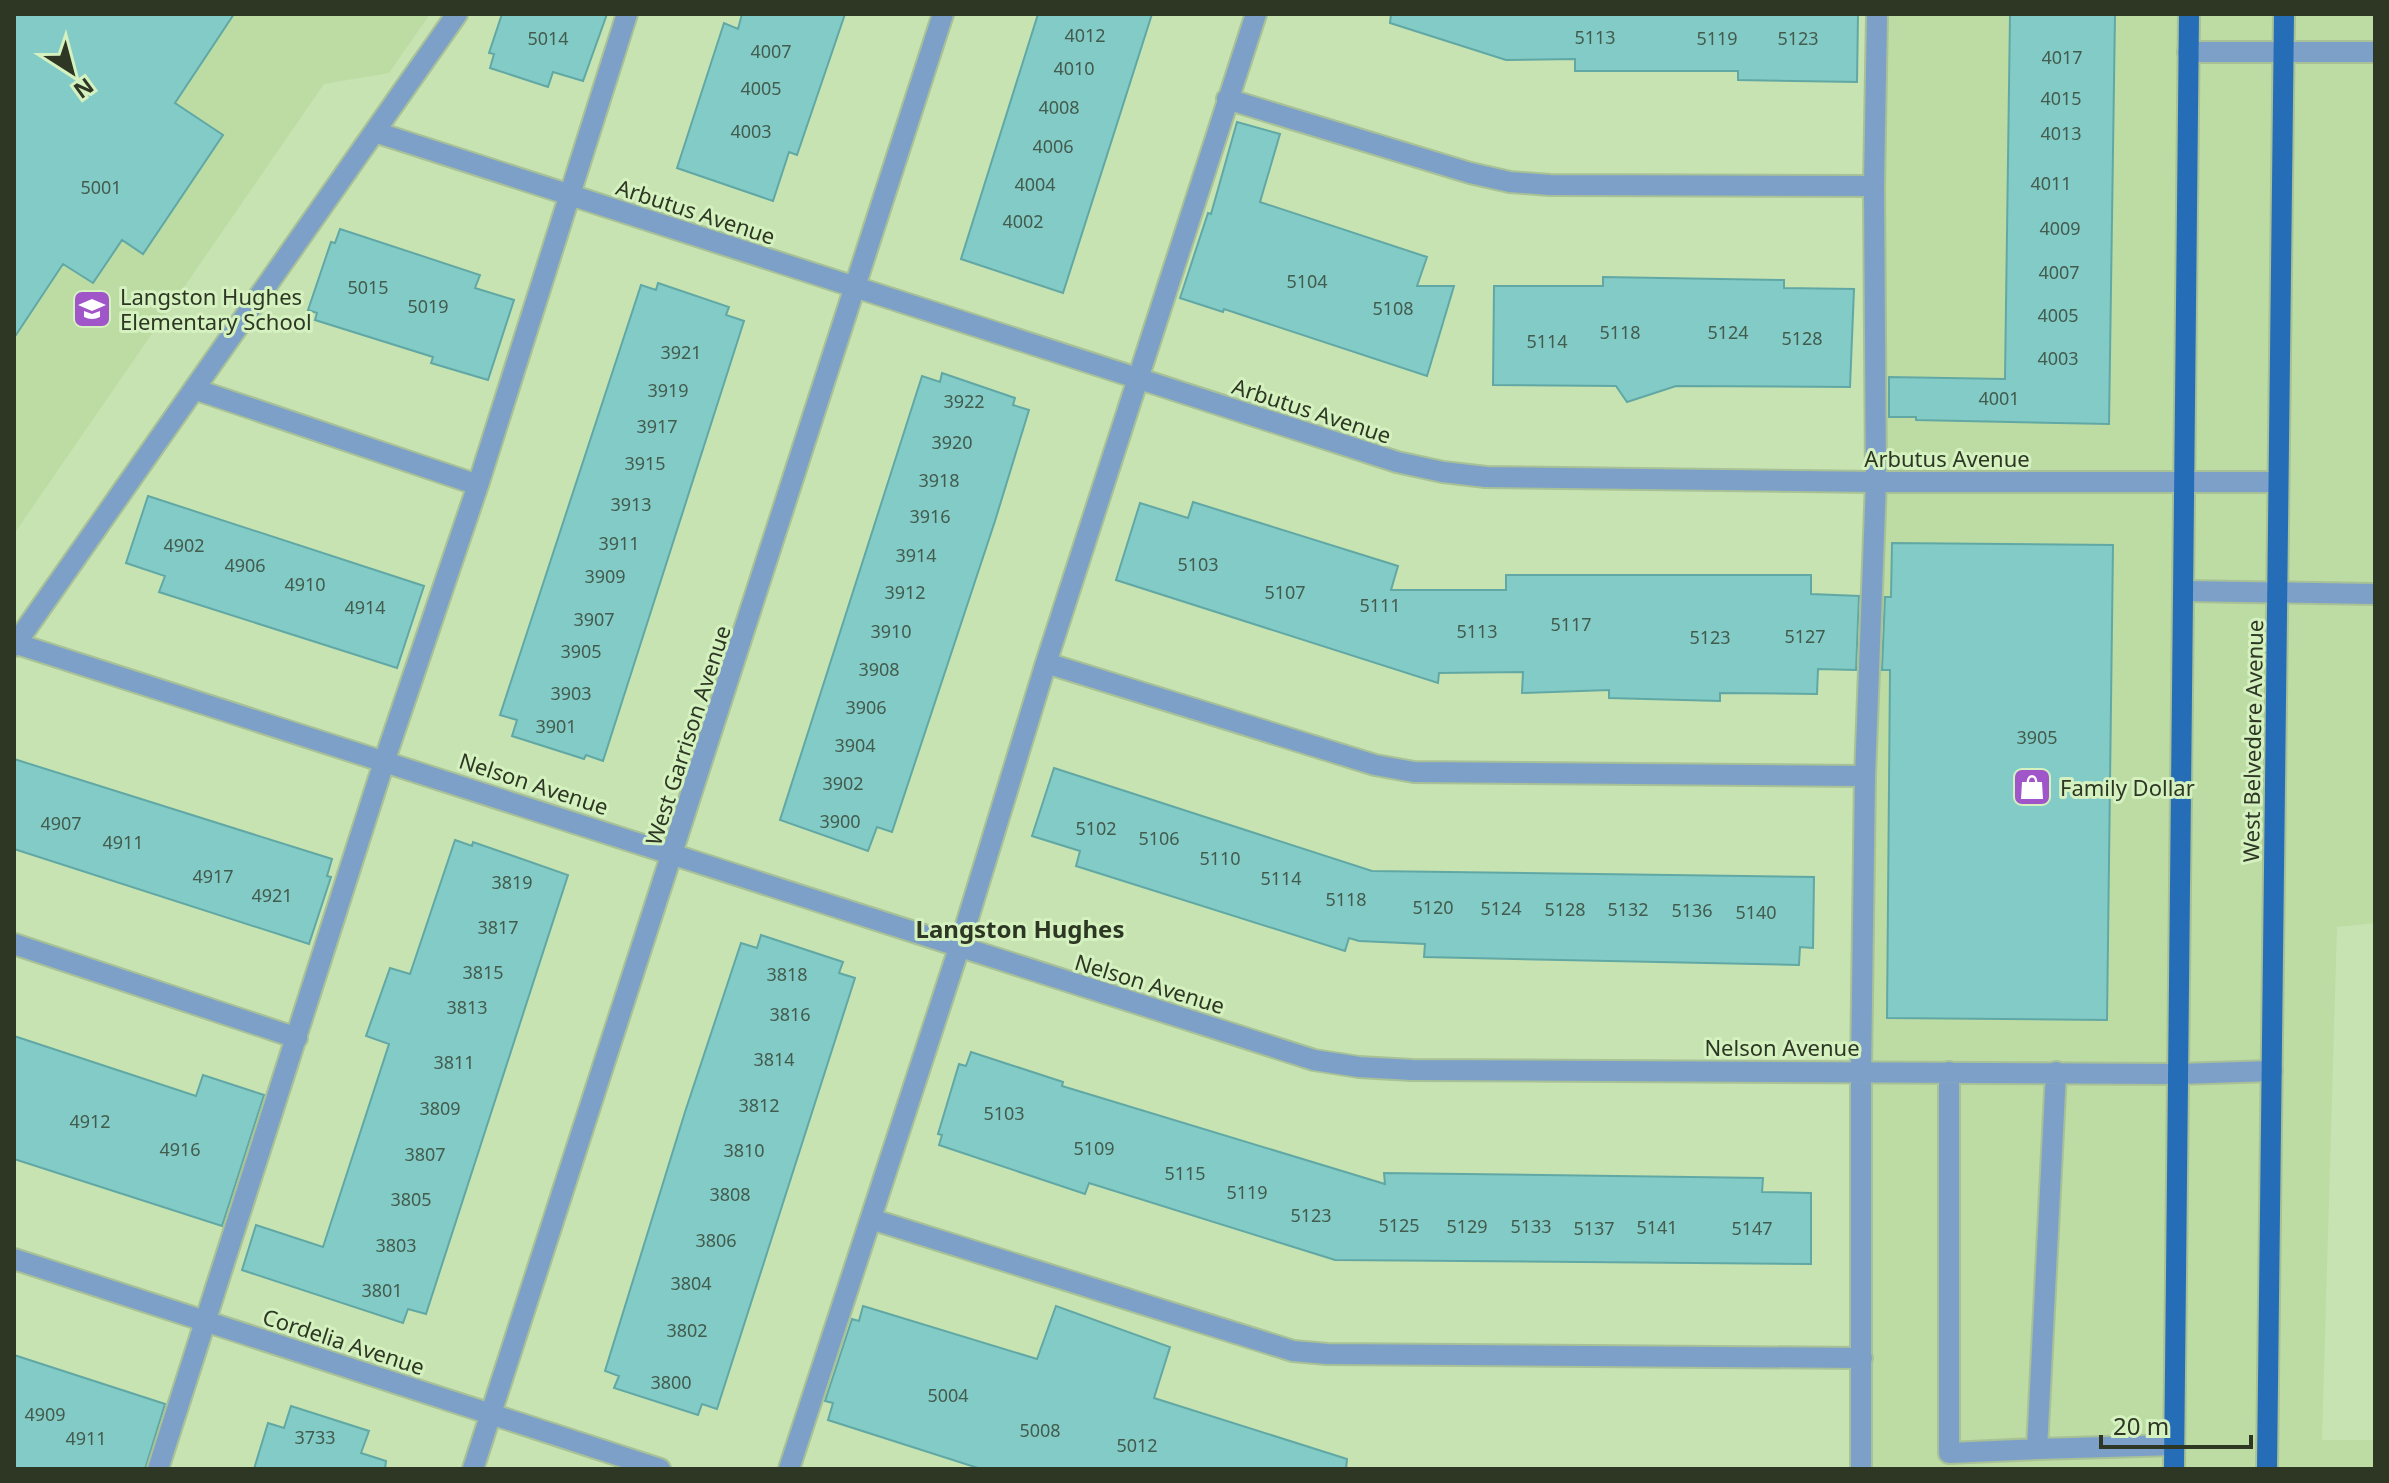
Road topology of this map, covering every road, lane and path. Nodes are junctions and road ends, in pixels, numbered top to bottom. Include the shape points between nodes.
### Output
1 (457, 14) edge
2 (627, 14) edge
3 (943, 14) edge
4 (1256, 14) edge
5 (1877, 14) edge
6 (2189, 14) edge
7 (2284, 14) edge
8 (2283, 51) junction
9 (2188, 52) junction
10 (2375, 52) edge
11 (1227, 99) junction
12 (375, 132) junction
13 (1874, 186) junction
14 (568, 195) junction
15 (856, 287) junction
16 (1137, 378) junction
17 (194, 389) junction
18 (1876, 482) junction
19 (2185, 482) junction
20 (2277, 482) junction
21 (478, 485) junction
22 (2184, 591) junction
23 (2277, 592) junction
24 (2375, 594) edge
25 (15, 644) edge
26 (1046, 663) junction
27 (385, 759) junction
28 (1865, 776) junction
29 (673, 854) junction
30 (14, 944) edge
31 (959, 948) junction
32 (297, 1038) junction
33 (1861, 1071) junction
34 (2272, 1071) junction
35 (1949, 1072) junction
36 (2056, 1072) junction
37 (2178, 1074) junction
38 (871, 1219) junction
39 (14, 1259) edge
40 (205, 1321) junction
41 (1862, 1358) junction
42 (490, 1414) junction
43 (2174, 1445) junction
44 (2037, 1449) junction
45 (158, 1469) edge
46 (473, 1469) edge
47 (660, 1469) edge
48 (789, 1469) edge
49 (1861, 1469) edge
50 (2174, 1469) edge
51 (2267, 1469) edge

1 - 12 street
2 - 14 street
3 - 15 street, West Garrison Avenue
4 - 11 street
5 - 13 street
6 - 9 main road
7 - 8 main road, West Belvedere Avenue
8 - 9 street
8 - 10 street
8 - 20 main road, West Belvedere Avenue
9 - 19 main road
11 - 13 street via 1510,182
11 - 16 street
12 - 14 street, Arbutus Avenue
12 - 17 street
13 - 18 street
14 - 15 street, Arbutus Avenue
14 - 21 street
15 - 16 street, Arbutus Avenue
15 - 29 street, West Garrison Avenue
16 - 18 street, Arbutus Avenue via 1443,472 1486,477
16 - 26 street
17 - 21 street
17 - 25 street
18 - 19 street, Arbutus Avenue
18 - 28 street
19 - 20 street, Arbutus Avenue
19 - 22 main road
20 - 23 main road, West Belvedere Avenue
21 - 27 street
22 - 23 street
22 - 37 main road
23 - 24 street
23 - 34 main road, West Belvedere Avenue
25 - 27 street, Nelson Avenue
26 - 28 street via 1375,765 1414,772
26 - 31 street
27 - 29 street, Nelson Avenue
27 - 32 street
28 - 33 street
29 - 31 street, Nelson Avenue
29 - 42 street, West Garrison Avenue
30 - 32 street
31 - 33 street, Nelson Avenue via 1314,1060 1359,1067
31 - 38 street
32 - 40 street
33 - 35 street, Nelson Avenue
33 - 41 street
34 - 37 street, Nelson Avenue
34 - 51 main road, West Belvedere Avenue
35 - 36 street, Nelson Avenue
35 - 44 street via 1949,1453
36 - 37 street, Nelson Avenue
36 - 44 street
37 - 43 main road
38 - 41 street via 1293,1351
38 - 48 street
39 - 40 street, Cordelia Avenue
40 - 42 street, Cordelia Avenue
40 - 45 street
41 - 49 street
42 - 46 street, West Garrison Avenue
42 - 47 street, Cordelia Avenue
43 - 44 street
43 - 50 main road

